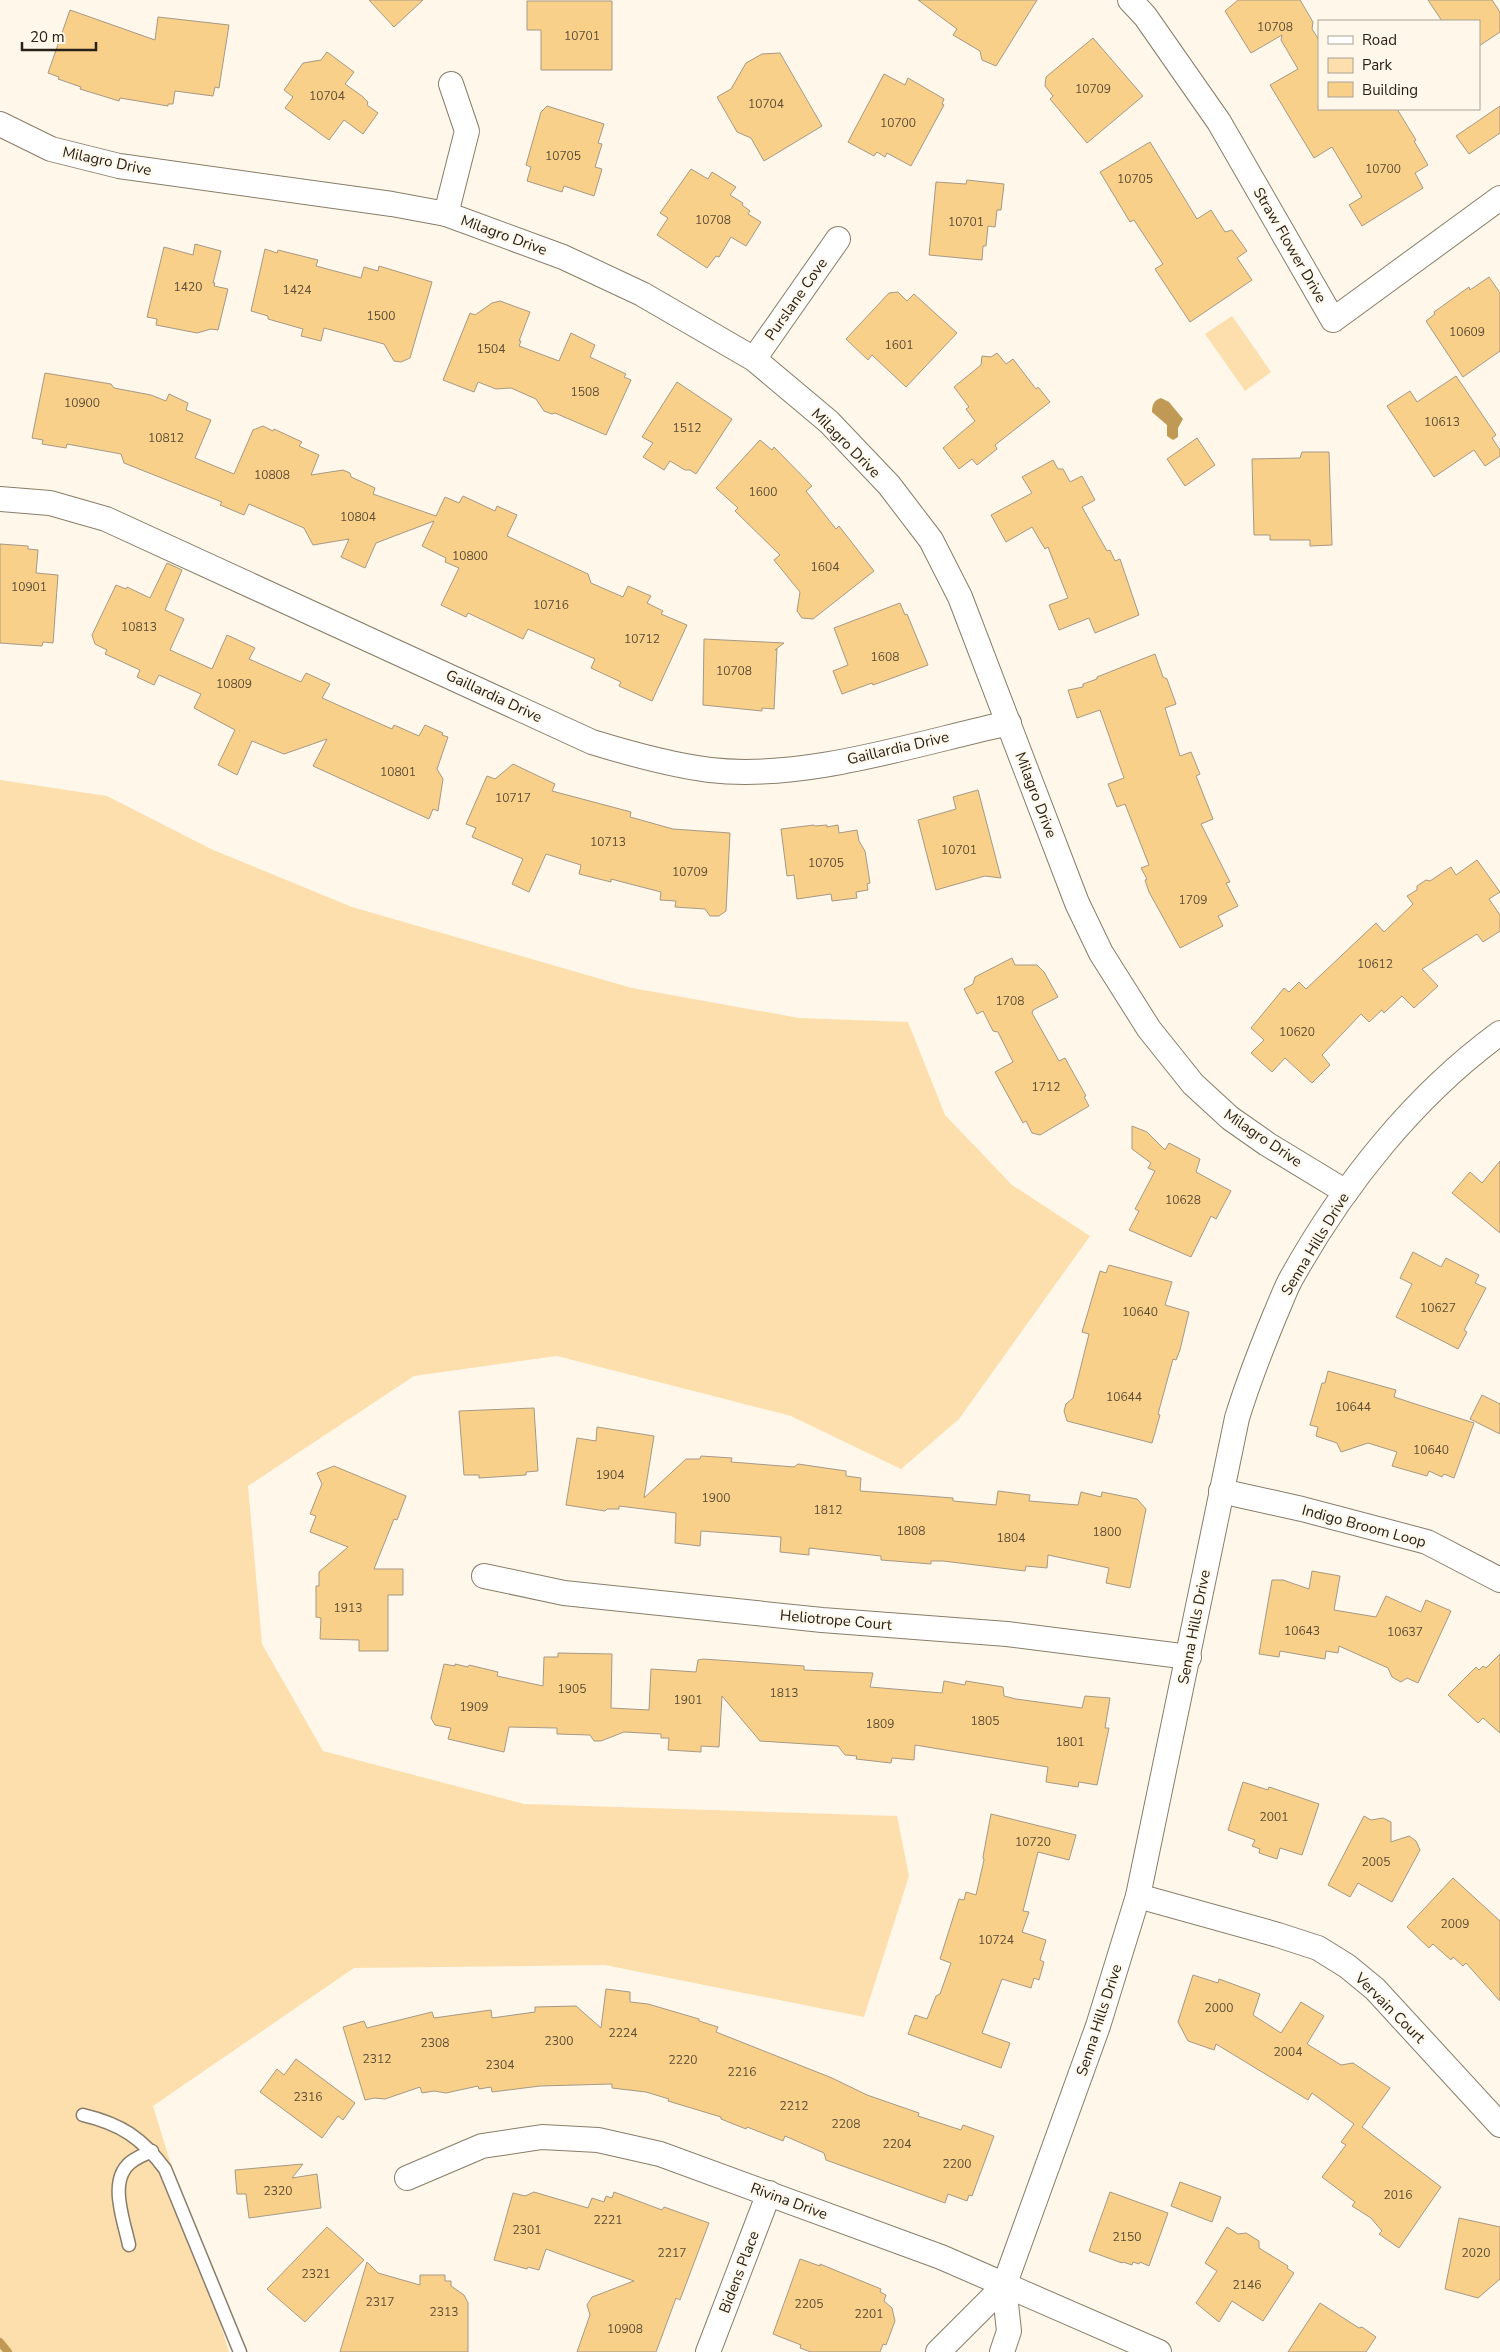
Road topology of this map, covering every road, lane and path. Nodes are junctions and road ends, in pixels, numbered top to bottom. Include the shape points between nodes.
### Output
1 (1130, 0) edge
2 (451, 84) dead end
3 (0, 124) edge
4 (1500, 198) edge
5 (446, 214) junction
6 (838, 239) dead end
7 (754, 359) junction
8 (0, 499) edge
9 (1009, 723) junction
10 (1500, 1033) edge
11 (1346, 1192) junction
12 (1221, 1491) junction
13 (484, 1576) dead end
14 (1500, 1580) edge
15 (1189, 1657) junction
16 (1138, 1896) junction
17 (83, 2115) dead end
18 (1500, 2125) edge
19 (152, 2152) junction
20 (407, 2178) dead end
21 (769, 2193) junction
22 (129, 2245) dead end
23 (1004, 2286) junction
24 (240, 2352) edge
25 (708, 2352) edge
26 (938, 2352) edge
27 (1002, 2352) edge
28 (1159, 2352) edge

1 - 4 street, Straw Flower Drive via 1220,122 1333,320
2 - 5 street via 467,131
3 - 5 street, Milagro Drive via 51,149 119,166
5 - 7 street, Milagro Drive via 572,261 642,294
6 - 7 street, Purslane Cove
7 - 9 street, Milagro Drive via 828,422 889,485 931,540 960,597
8 - 9 street, Gaillardia Drive via 50,503 106,519 592,742 647,759 711,770 770,772 828,765
9 - 11 street, Milagro Drive via 1076,903 1101,953 1149,1029 1193,1084 1230,1118
10 - 11 street, Senna Hills Drive via 1476,1051 1401,1122
11 - 12 street, Senna Hills Drive via 1292,1278 1253,1365
12 - 14 street, Indigo Broom Loop via 1427,1542
12 - 15 street, Senna Hills Drive
13 - 15 street, Heliotrope Court via 564,1593 822,1620 1006,1634
15 - 16 street, Senna Hills Drive
16 - 18 street, Vervain Court via 1318,1948 1347,1966 1375,1989
16 - 23 street, Senna Hills Drive via 1098,2026
17 - 19 lane via 126,2130
19 - 22 lane via 132,2160 121,2176 118,2188
19 - 24 lane via 165,2168
20 - 21 street, Rivina Drive via 482,2146 542,2137 598,2140 660,2154
21 - 23 street, Rivina Drive via 941,2258
21 - 25 street, Bidens Place
23 - 26 street, Senna Hills Drive
23 - 27 street, Senna Hills Drive via 1009,2331
23 - 28 street, Rivina Drive

